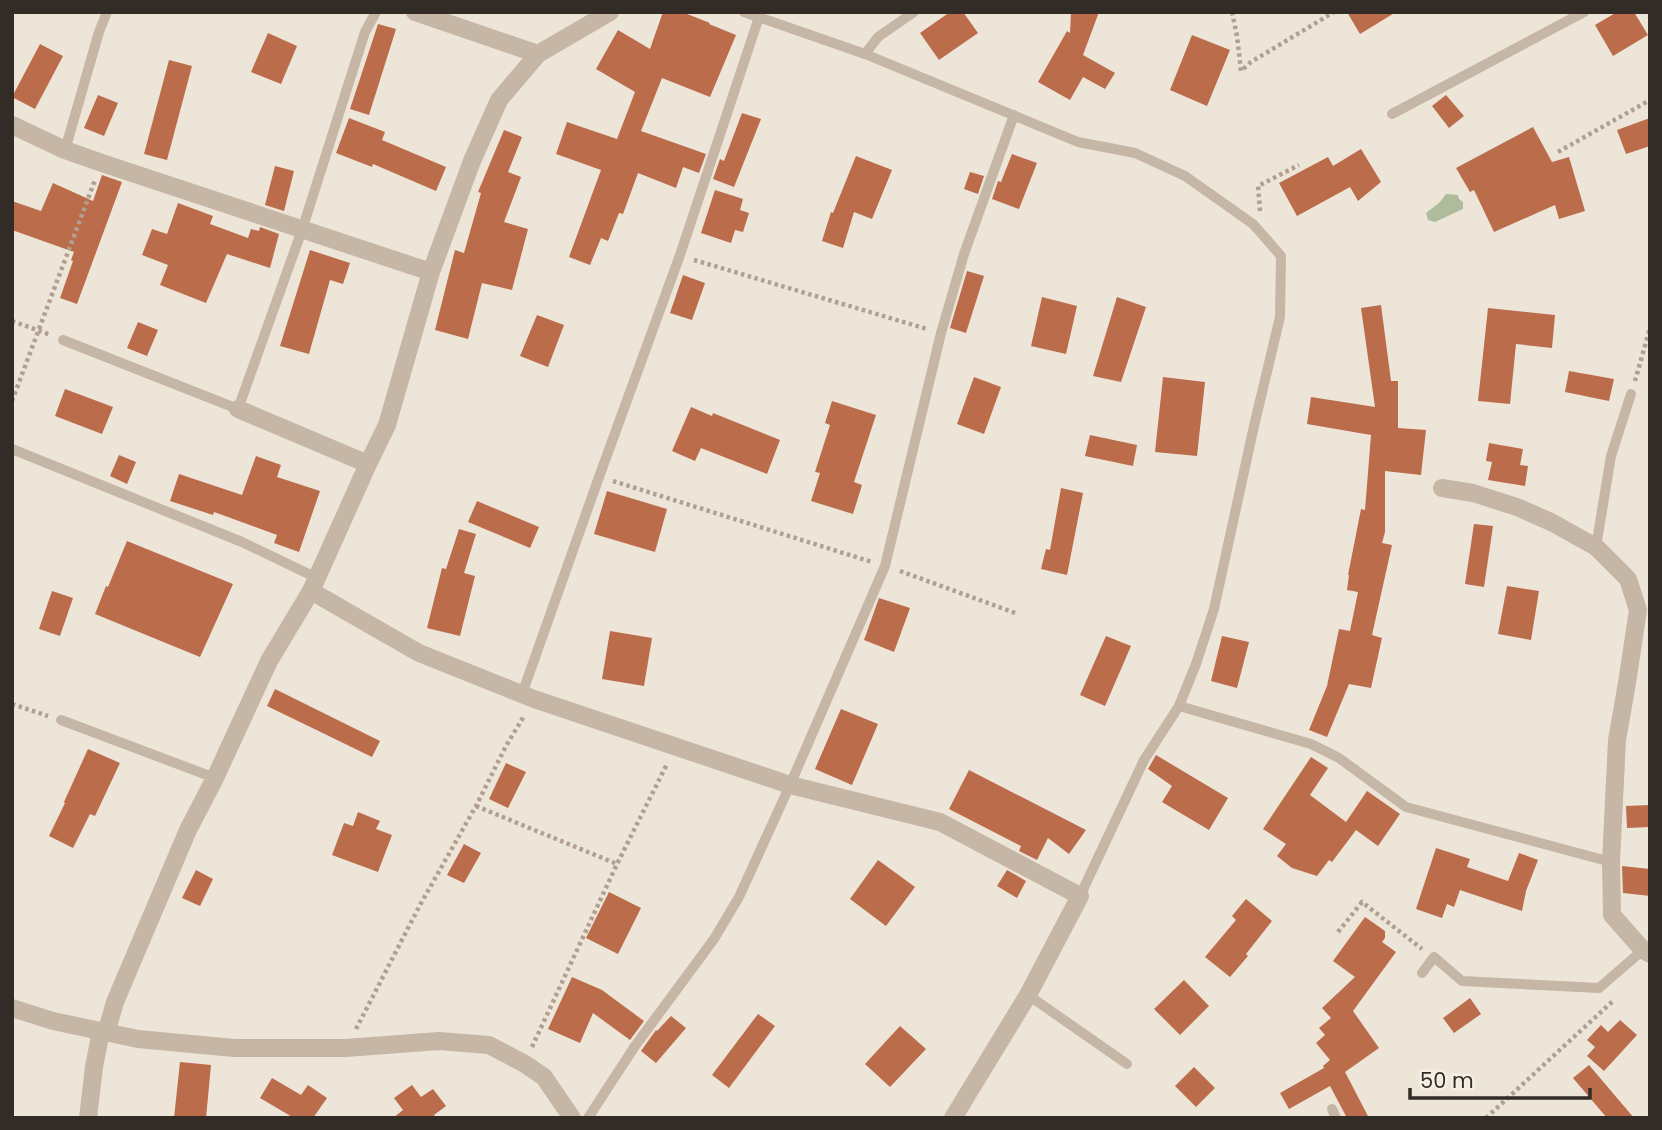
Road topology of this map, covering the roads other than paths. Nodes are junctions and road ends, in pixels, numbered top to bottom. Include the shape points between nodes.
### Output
1 (107, 12) edge
2 (376, 12) edge
3 (415, 12) edge
4 (610, 12) edge
5 (744, 12) edge
6 (914, 12) edge
7 (1584, 12) edge
8 (760, 17) junction
9 (538, 54) junction
10 (864, 54) junction
11 (1392, 114) dead end
12 (1014, 115) junction
13 (12, 125) edge
14 (65, 150) junction
15 (302, 230) junction
16 (431, 272) junction
17 (63, 340) road end
18 (1632, 394) road end
19 (238, 409) junction
20 (12, 449) edge
21 (368, 464) junction
22 (1442, 488) dead end
23 (1596, 547) junction
24 (314, 585) junction
25 (1644, 609) edge
26 (528, 696) junction
27 (1179, 706) junction
28 (61, 720) road end
29 (215, 778) junction
30 (790, 785) junction
31 (1611, 862) junction
32 (1080, 896) junction
33 (1646, 952) edge
34 (1422, 973) dead end
35 (1028, 995) junction
36 (12, 1008) edge
37 (104, 1032) junction
38 (1127, 1064) dead end
39 (88, 1118) edge
40 (572, 1118) edge
41 (588, 1118) edge
42 (953, 1118) edge

1 - 14 lane
2 - 15 lane via 365,32
3 - 9 street
4 - 9 street
5 - 8 lane
6 - 10 lane via 878,37
7 - 11 lane
8 - 10 lane
8 - 26 lane via 680,255 598,477
9 - 16 street via 499,100
10 - 12 lane
12 - 27 lane via 1078,142 1135,153 1185,176 1254,224 1281,256 1280,317 1214,609
12 - 30 lane via 941,333 885,566
13 - 14 street
14 - 15 street
15 - 16 street
15 - 19 lane
16 - 21 street via 387,425
17 - 19 lane
18 - 23 lane via 1611,456
19 - 21 street
20 - 24 lane via 242,542
21 - 24 street
22 - 23 street via 1517,507
23 - 25 street via 1628,579
24 - 26 street via 419,653
24 - 29 street via 269,661
25 - 31 street via 1617,740
26 - 30 street
27 - 31 lane via 1311,744 1339,758 1406,807
27 - 32 lane via 1144,760
28 - 29 lane
29 - 37 street via 188,830
30 - 32 street via 940,822
30 - 41 lane via 739,897 714,939
31 - 33 street via 1612,915
32 - 35 street
33 - 34 lane via 1599,988 1462,981 1434,957
35 - 38 lane
35 - 42 street
36 - 37 street
37 - 39 street
37 - 40 street via 234,1048 346,1048 439,1041 489,1045 544,1077

